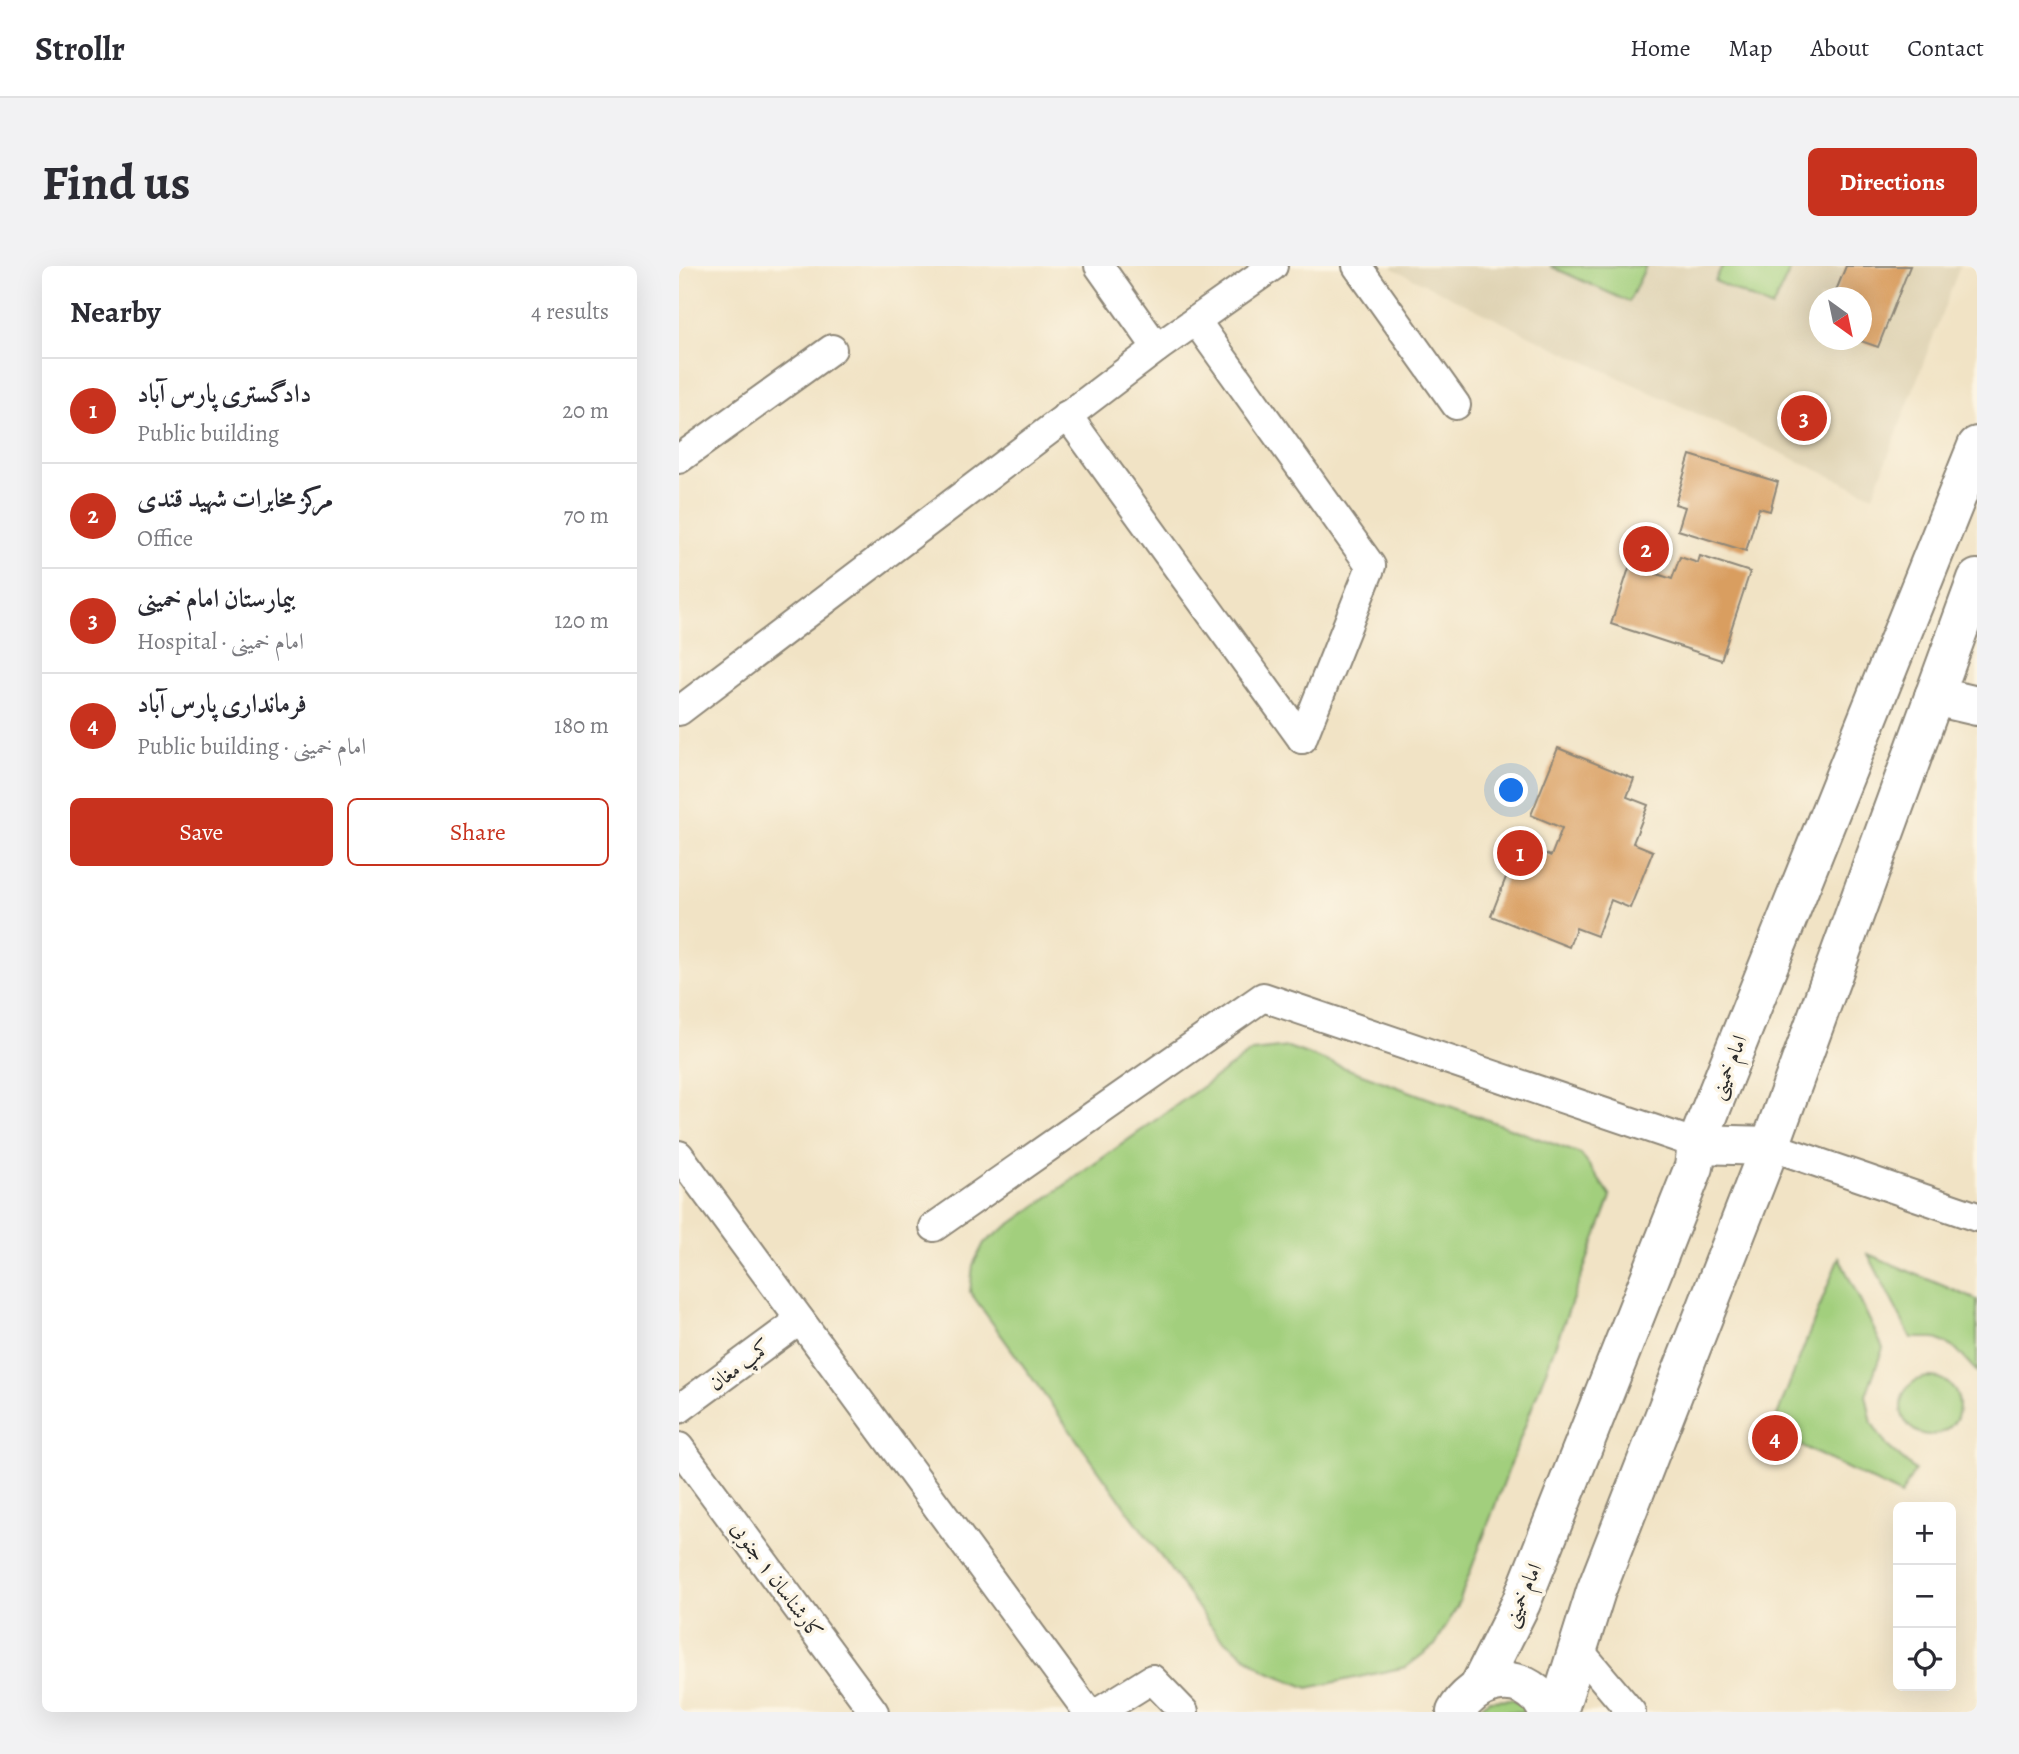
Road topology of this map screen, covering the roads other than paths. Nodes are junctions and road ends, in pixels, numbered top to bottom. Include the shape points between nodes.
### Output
1 (1099, 266) edge
2 (1273, 266) edge
3 (1357, 266) edge
4 (1196, 321) junction
5 (1157, 348) junction
6 (832, 349) dead end
7 (1456, 405) dead end
8 (1067, 415) junction
9 (1977, 446) edge
10 (679, 458) edge
11 (1977, 579) edge
12 (1934, 696) junction
13 (682, 703) edge
14 (1977, 706) edge
15 (1697, 1144) junction
16 (1770, 1146) junction
17 (679, 1155) edge
18 (1977, 1217) edge
19 (934, 1227) dead end
20 (800, 1320) junction
21 (679, 1409) edge
22 (679, 1447) edge
23 (1578, 1649) junction
24 (1467, 1700) edge
25 (874, 1712) edge
26 (1089, 1712) edge
27 (1099, 1712) edge
28 (1184, 1712) edge
29 (1549, 1712) edge
30 (1558, 1712) edge
31 (1631, 1712) edge

1 - 5 street
2 - 4 street
3 - 7 street
4 - 5 street
4 - 8 street via 1371,566 1302,739
5 - 8 street
6 - 10 street
8 - 13 street
9 - 15 main road, امام خمینی
11 - 12 main road
12 - 14 main road
12 - 16 main road
15 - 16 main road
15 - 19 street via 1263,997
15 - 24 main road, امام خمینی via 1693,1167 1521,1603
16 - 18 street
16 - 23 main road
17 - 20 street
20 - 21 street, کمپ مغان
20 - 26 street
22 - 25 street, کارشناسان ۱ جنوبی
23 - 30 main road
23 - 31 street
24 - 29 main road via 1494,1682 1511,1682 1540,1698
27 - 28 street via 1152,1679

